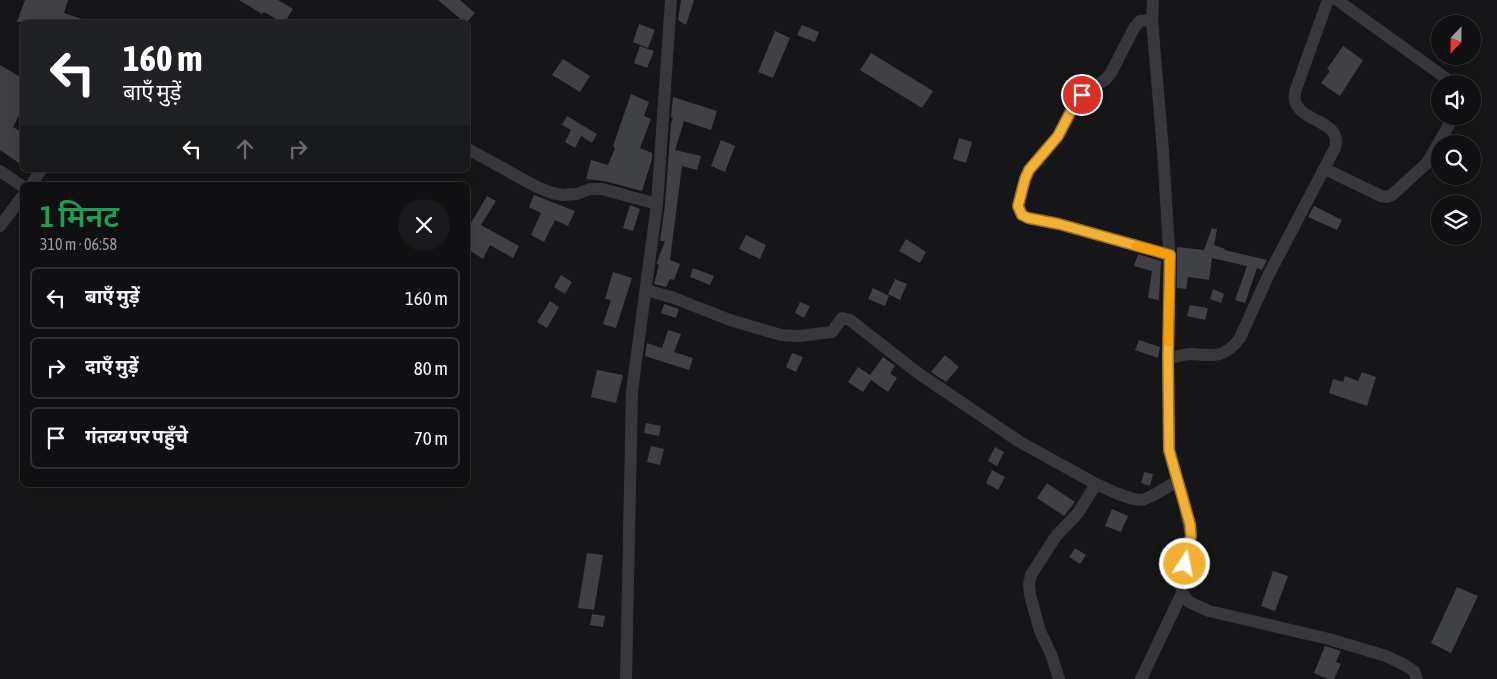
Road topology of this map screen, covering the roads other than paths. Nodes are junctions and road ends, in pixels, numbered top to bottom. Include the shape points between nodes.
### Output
1 (671, 0) edge
2 (1153, 0) edge
3 (1328, 0) edge
4 (1337, 0) edge
5 (1152, 20) junction
6 (1441, 75) edge
7 (1449, 125) edge
8 (470, 150) edge
9 (1325, 169) junction
10 (0, 171) edge
11 (20, 185) edge
12 (20, 199) edge
13 (657, 204) junction
14 (0, 226) edge
15 (1170, 255) junction
16 (646, 290) junction
17 (1168, 358) junction
18 (1178, 481) junction
19 (1096, 484) junction
20 (1182, 593) junction
21 (626, 679) edge
22 (1058, 679) edge
23 (1141, 679) edge
24 (1417, 679) edge

1 - 13 street
2 - 5 street
3 - 9 street via 1294,98 1297,106 1337,136
4 - 6 street
5 - 15 street
5 - 15 street via 1140,21 1106,80 1077,100 1058,136 1029,170 1018,206 1022,215 1028,218
7 - 9 street via 1427,163 1387,197
8 - 13 street via 552,193 577,194 602,189
9 - 17 street via 1234,347 1217,355 1189,354
10 - 11 street
12 - 14 street
13 - 16 street
15 - 17 street
16 - 19 street via 748,326 792,336 828,333 842,318 850,320 918,373 1020,442
16 - 21 street via 632,392
17 - 18 street via 1169,450
18 - 19 street via 1142,500
18 - 20 street via 1191,536
19 - 22 street via 1078,513 1056,536 1031,575 1029,584 1040,630
20 - 23 street
20 - 24 street via 1189,602 1209,611 1386,656 1414,671

